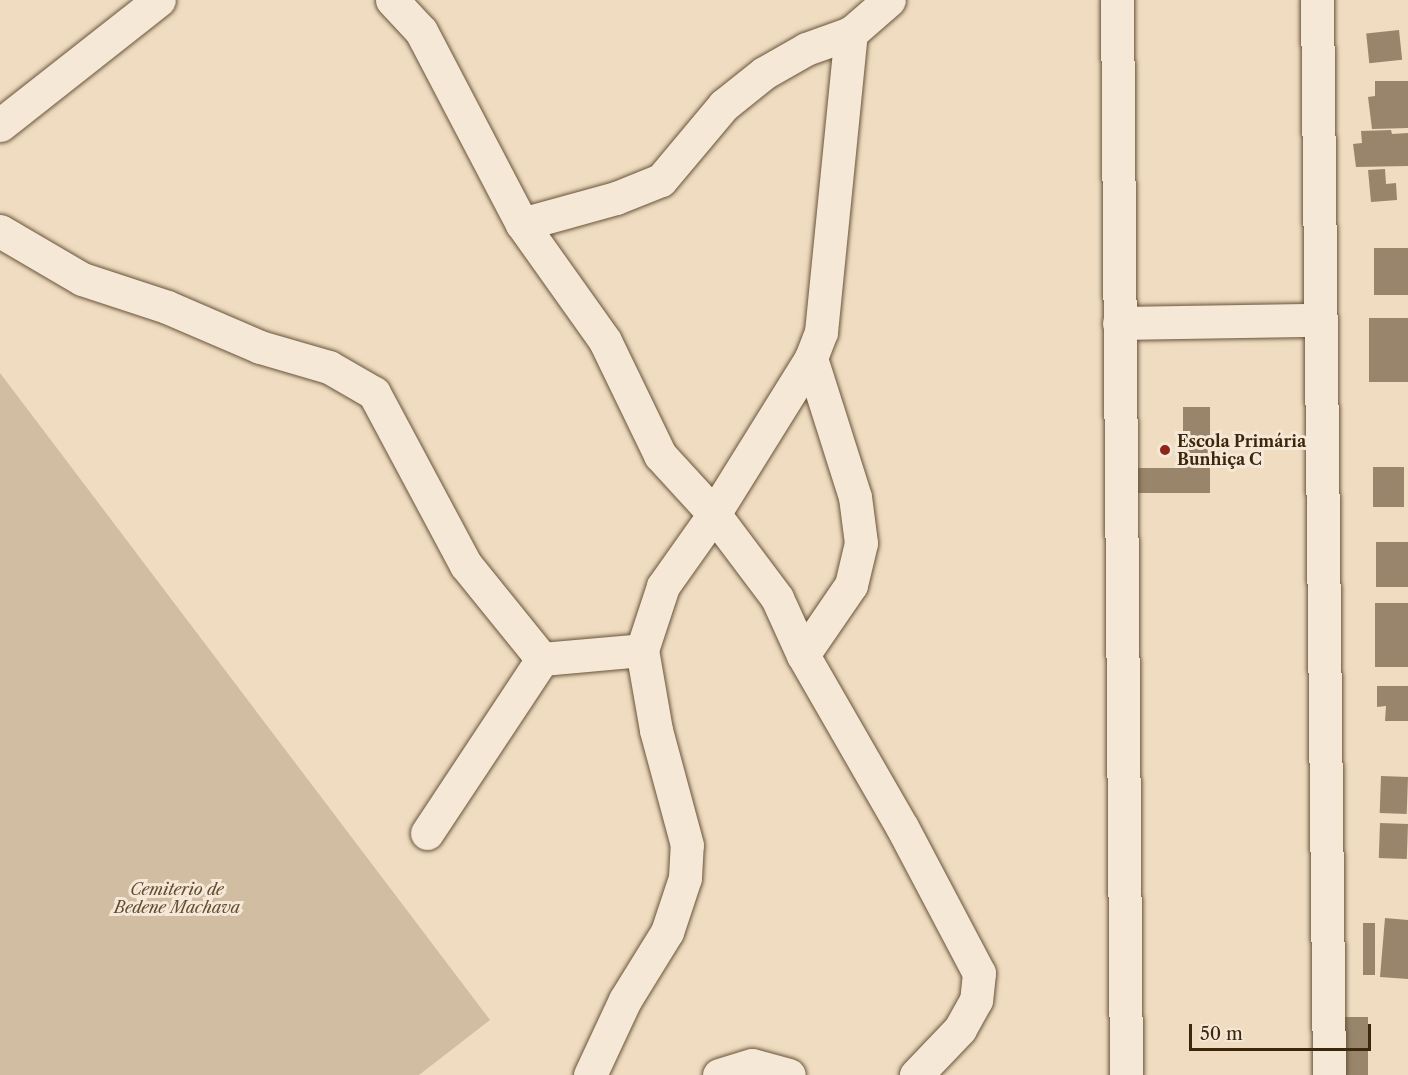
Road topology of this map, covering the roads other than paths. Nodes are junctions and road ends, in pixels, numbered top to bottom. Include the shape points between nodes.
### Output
1 (159, 0) edge
2 (392, 0) edge
3 (889, 0) edge
4 (1117, 0) edge
5 (1317, 0) edge
6 (851, 33) junction
7 (0, 125) edge
8 (522, 224) junction
9 (0, 231) edge
10 (1320, 320) junction
11 (1119, 324) junction
12 (811, 358) junction
13 (714, 514) junction
14 (642, 650) junction
15 (803, 655) junction
16 (542, 659) junction
17 (427, 833) dead end
18 (590, 1075) edge
19 (718, 1075) edge
20 (789, 1075) edge
21 (916, 1075) edge
22 (1126, 1075) edge
23 (1329, 1075) edge

1 - 7 street
2 - 8 street via 421,32
3 - 6 street
4 - 11 street
5 - 10 street
6 - 8 street via 806,49 764,73 724,105 661,180 616,198
6 - 12 street via 827,291 821,332
8 - 13 street via 605,341 660,455
9 - 16 street via 82,279 167,307 260,347 329,367 374,393 466,565
10 - 11 street
10 - 23 street
11 - 22 street
12 - 13 street
12 - 15 street via 852,486 861,543 851,585
13 - 14 street via 663,586
13 - 15 street via 777,598
14 - 16 street
14 - 18 street via 656,730 687,845 685,878 667,932 626,1000
15 - 21 street via 902,827 979,973 976,1000 960,1029
16 - 17 street
19 - 20 street via 752,1065

